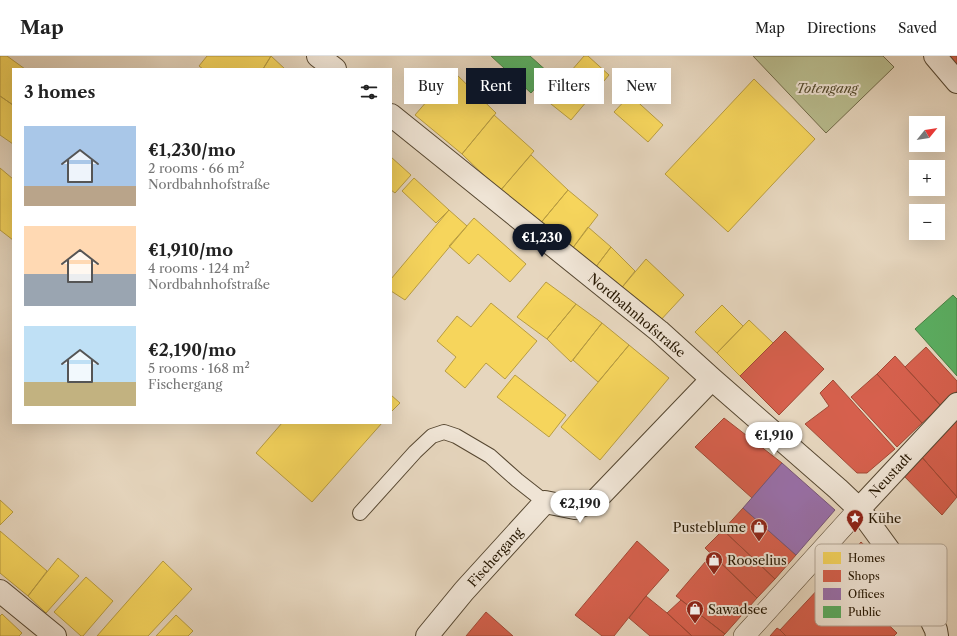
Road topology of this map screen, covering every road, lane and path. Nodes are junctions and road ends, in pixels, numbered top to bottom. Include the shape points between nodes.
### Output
1 (318, 56) edge
2 (934, 56) edge
3 (333, 68) edge
4 (957, 82) edge
5 (392, 116) edge
6 (712, 379) junction
7 (957, 404) edge
8 (545, 502) junction
9 (859, 508) junction
10 (360, 513) dead end
11 (827, 544) edge
12 (885, 544) edge
13 (815, 557) edge
14 (0, 591) edge
15 (934, 626) edge
16 (55, 636) edge
17 (427, 636) edge
18 (744, 636) edge
19 (937, 636) edge

1 - 3 street
2 - 4 street
5 - 6 street, Nordbahnhofstraße via 659,331
6 - 8 street via 595,501 575,508
6 - 9 street, Nordbahnhofstraße
7 - 9 street, Neustadt
8 - 10 lane via 490,456 456,436 444,432 432,436 415,452
8 - 17 street, Fischergang
9 - 11 street, Neustadt
9 - 12 street, Nordbahnhofstraße
13 - 18 street, Neustadt
14 - 16 street
15 - 19 street, Nordbahnhofstraße

